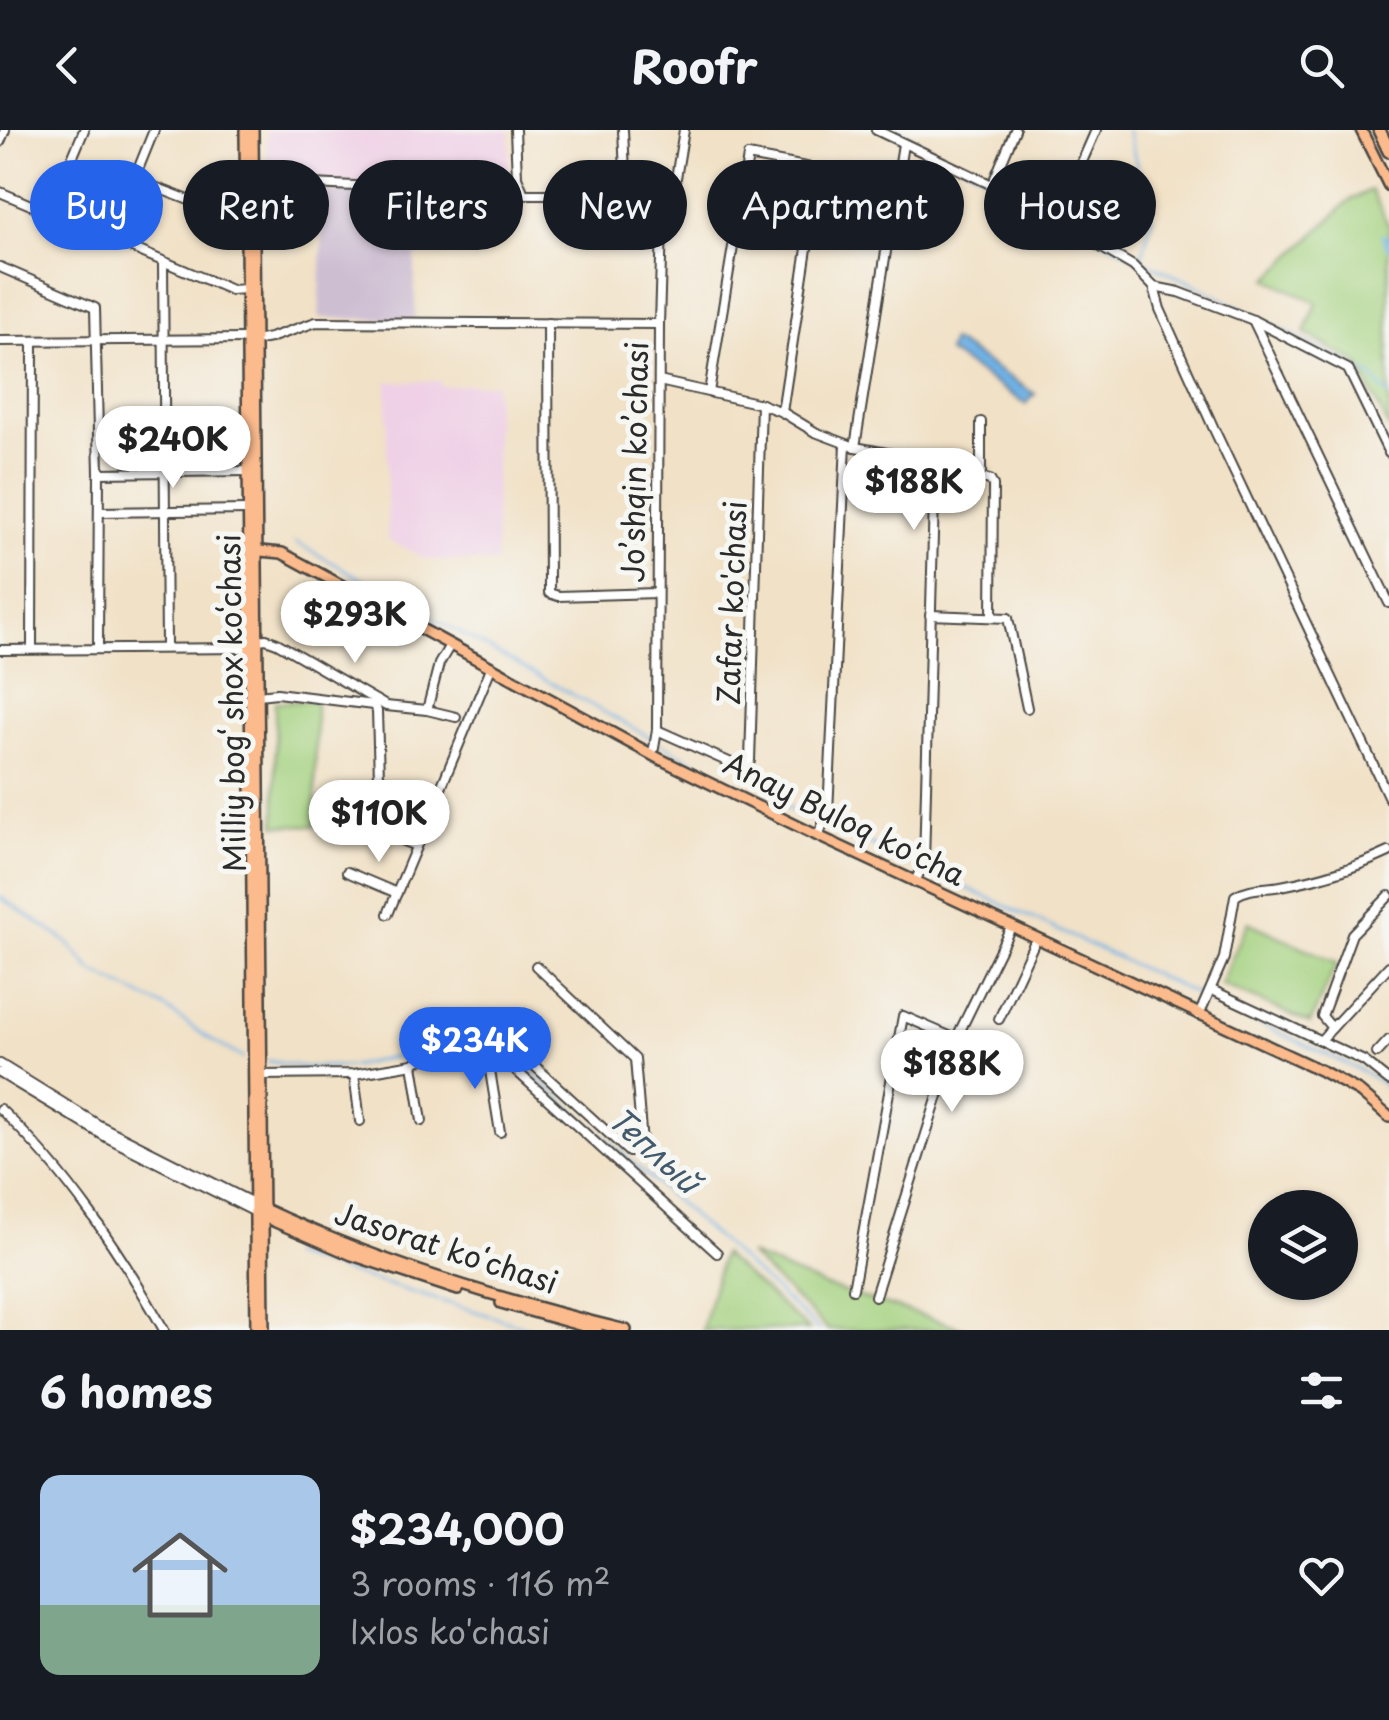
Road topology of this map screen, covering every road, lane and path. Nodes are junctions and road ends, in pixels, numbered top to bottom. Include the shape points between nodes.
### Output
1 (5, 130) edge
2 (84, 130) edge
3 (154, 130) edge
4 (245, 130) edge
5 (253, 130) edge
6 (514, 130) edge
7 (623, 130) edge
8 (684, 130) edge
9 (876, 130) edge
10 (1015, 130) edge
11 (1096, 130) edge
12 (1361, 130) edge
13 (1379, 130) edge
14 (0, 142) edge
15 (903, 144) junction
16 (1389, 150) edge
17 (71, 160) edge
18 (142, 160) edge
19 (246, 160) edge
20 (254, 160) edge
21 (624, 160) edge
22 (679, 160) edge
23 (900, 160) edge
24 (1002, 160) edge
25 (1083, 160) edge
26 (984, 178) edge
27 (329, 185) edge
28 (1389, 186) edge
29 (0, 192) edge
30 (524, 194) junction
31 (543, 194) edge
32 (30, 205) edge
33 (135, 250) edge
34 (250, 250) edge
35 (250, 250) edge
36 (661, 250) edge
37 (732, 250) edge
38 (807, 250) edge
39 (884, 250) edge
40 (1106, 250) edge
41 (163, 262) junction
42 (0, 267) edge
43 (1154, 287) junction
44 (246, 289) junction
45 (1253, 320) junction
46 (548, 324) junction
47 (659, 324) junction
48 (96, 338) junction
49 (0, 340) edge
50 (164, 340) junction
51 (251, 340) junction
52 (33, 341) junction
53 (659, 381) junction
54 (708, 392) junction
55 (762, 404) junction
56 (782, 412) junction
57 (982, 422) dead end
58 (850, 446) junction
59 (1389, 452) edge
60 (248, 471) junction
61 (165, 473) junction
62 (99, 474) junction
63 (934, 478) junction
64 (981, 478) junction
65 (166, 510) junction
66 (248, 510) junction
67 (99, 512) junction
68 (253, 550) junction
69 (657, 593) junction
70 (1389, 604) edge
71 (930, 615) junction
72 (992, 617) junction
73 (254, 644) junction
74 (450, 646) junction
75 (166, 647) junction
76 (98, 648) junction
77 (32, 649) junction
78 (0, 650) edge
79 (491, 668) junction
80 (258, 695) junction
81 (1027, 708) dead end
82 (427, 710) junction
83 (456, 716) dead end
84 (657, 730) junction
85 (653, 751) junction
86 (254, 782) junction
87 (1389, 798) edge
88 (434, 801) junction
89 (362, 825) dead end
90 (819, 833) junction
91 (416, 846) junction
92 (1388, 855) edge
93 (347, 872) dead end
94 (916, 879) junction
95 (397, 892) junction
96 (1389, 896) edge
97 (388, 914) dead end
98 (1011, 927) junction
99 (1036, 939) junction
100 (536, 966) dead end
101 (1389, 966) edge
102 (1206, 1002) junction
103 (999, 1018) dead end
104 (1332, 1028) junction
105 (956, 1039) junction
106 (1321, 1040) junction
107 (1389, 1040) edge
108 (495, 1044) junction
109 (1377, 1053) dead end
110 (0, 1064) edge
111 (413, 1064) junction
112 (0, 1073) edge
113 (354, 1074) junction
114 (262, 1075) junction
115 (1389, 1081) edge
116 (0, 1109) edge
117 (1389, 1118) edge
118 (360, 1121) dead end
119 (422, 1121) dead end
120 (500, 1132) dead end
121 (259, 1210) junction
122 (717, 1253) dead end
123 (853, 1288) dead end
124 (875, 1296) dead end
125 (164, 1330) edge
126 (260, 1330) edge
127 (597, 1330) edge
128 (626, 1330) edge

1 - 14 street
2 - 17 street
3 - 18 street
4 - 19 main road, Milliy bog‘ shox ko‘chasi
5 - 20 main road, Milliy bog‘ shox ko‘chasi
6 - 30 street
7 - 21 street
8 - 22 street
9 - 15 street
10 - 24 street
11 - 25 street
12 - 28 main road
13 - 16 highway
15 - 23 street
15 - 26 street
27 - 30 street
29 - 32 street
30 - 31 street
33 - 41 street
34 - 44 main road, Milliy bog‘ shox ko‘chasi
35 - 51 main road, Milliy bog‘ shox ko‘chasi
36 - 47 street, Joʼshqin koʼchasi
37 - 54 street
38 - 56 street
39 - 58 street
40 - 43 street
41 - 44 street via 230,290
41 - 50 street
42 - 48 street via 95,308
43 - 45 street
43 - 87 street
44 - 51 main road, Milliy bog‘ shox ko‘chasi
45 - 59 street via 1348,369
45 - 70 street
46 - 47 street
46 - 51 street via 316,322
46 - 69 street via 550,592
47 - 53 street, Joʼshqin koʼchasi
48 - 50 street
48 - 52 street
48 - 62 street
49 - 52 street
50 - 51 street
50 - 61 street
51 - 60 main road, Milliy bog‘ shox ko‘chasi
51 - 68 main road, Milliy bog‘ shox ko‘chasi
52 - 77 street
53 - 54 street
53 - 69 street, Joʼshqin koʼchasi
54 - 55 street
55 - 56 street
55 - 84 street, Zafar ko'chasi via 750,761 740,767
56 - 58 street
57 - 64 street
58 - 63 street via 935,462
58 - 90 street via 828,812
60 - 61 street
60 - 66 main road, Milliy bog‘ shox ko‘chasi
61 - 62 street
61 - 65 street
62 - 67 street
63 - 64 street
63 - 71 street
64 - 72 street via 992,485
65 - 66 street
65 - 67 street
65 - 75 street
66 - 68 main road, Milliy bog‘ shox ko‘chasi
67 - 76 street
68 - 73 main road, Milliy bog‘ shox ko‘chasi
68 - 74 main road, Anay Buloq ko'cha via 282,553
69 - 84 street, Joʼshqin koʼchasi
71 - 72 street
71 - 94 street via 923,865
72 - 81 street via 1008,618
73 - 75 street
73 - 80 main road, Milliy bog‘ shox ko‘chasi
73 - 82 street via 278,644 386,706
73 - 86 main road, Milliy bog‘ shox ko‘chasi
74 - 79 main road, Anay Buloq ko'cha
74 - 82 street
75 - 76 street
76 - 77 street
77 - 78 street
79 - 85 main road, Anay Buloq ko'cha
79 - 88 street
80 - 86 main road, Milliy bog‘ shox ko‘chasi
80 - 88 street via 373,705 379,778
82 - 83 street
84 - 85 street, Joʼshqin koʼchasi
85 - 90 main road, Anay Buloq ko'cha
86 - 114 main road, Milliy bog‘ shox ko‘chasi
86 - 121 main road, Milliy bog‘ shox ko‘chasi
88 - 91 street
89 - 91 street
90 - 94 main road, Anay Buloq ko'cha
91 - 95 street
92 - 102 street via 1235,896 1224,958
93 - 95 street
94 - 98 main road, Anay Buloq ko'cha
95 - 97 street
96 - 104 street via 1352,934 1322,1016
98 - 99 main road, Anay Buloq ko'cha
98 - 105 street
99 - 102 main road, Anay Buloq ko'cha
99 - 103 street
100 - 108 street via 635,1059 642,1144 629,1152
101 - 104 street
102 - 106 street
102 - 117 main road, Anay Buloq ko'cha via 1346,1084
104 - 106 street
105 - 123 street via 903,1016
105 - 124 street
106 - 115 street
107 - 109 street
108 - 111 street
108 - 120 street
108 - 122 street
110 - 121 street
111 - 113 street
111 - 119 street
112 - 121 street via 108,1138
113 - 114 street
113 - 118 street
114 - 121 main road, Milliy bog‘ shox ko‘chasi
116 - 125 street via 86,1207
121 - 126 main road
121 - 127 main road, Jasorat koʻchasi via 402,1273
121 - 128 main road, Jasorat koʻchasi via 417,1271

